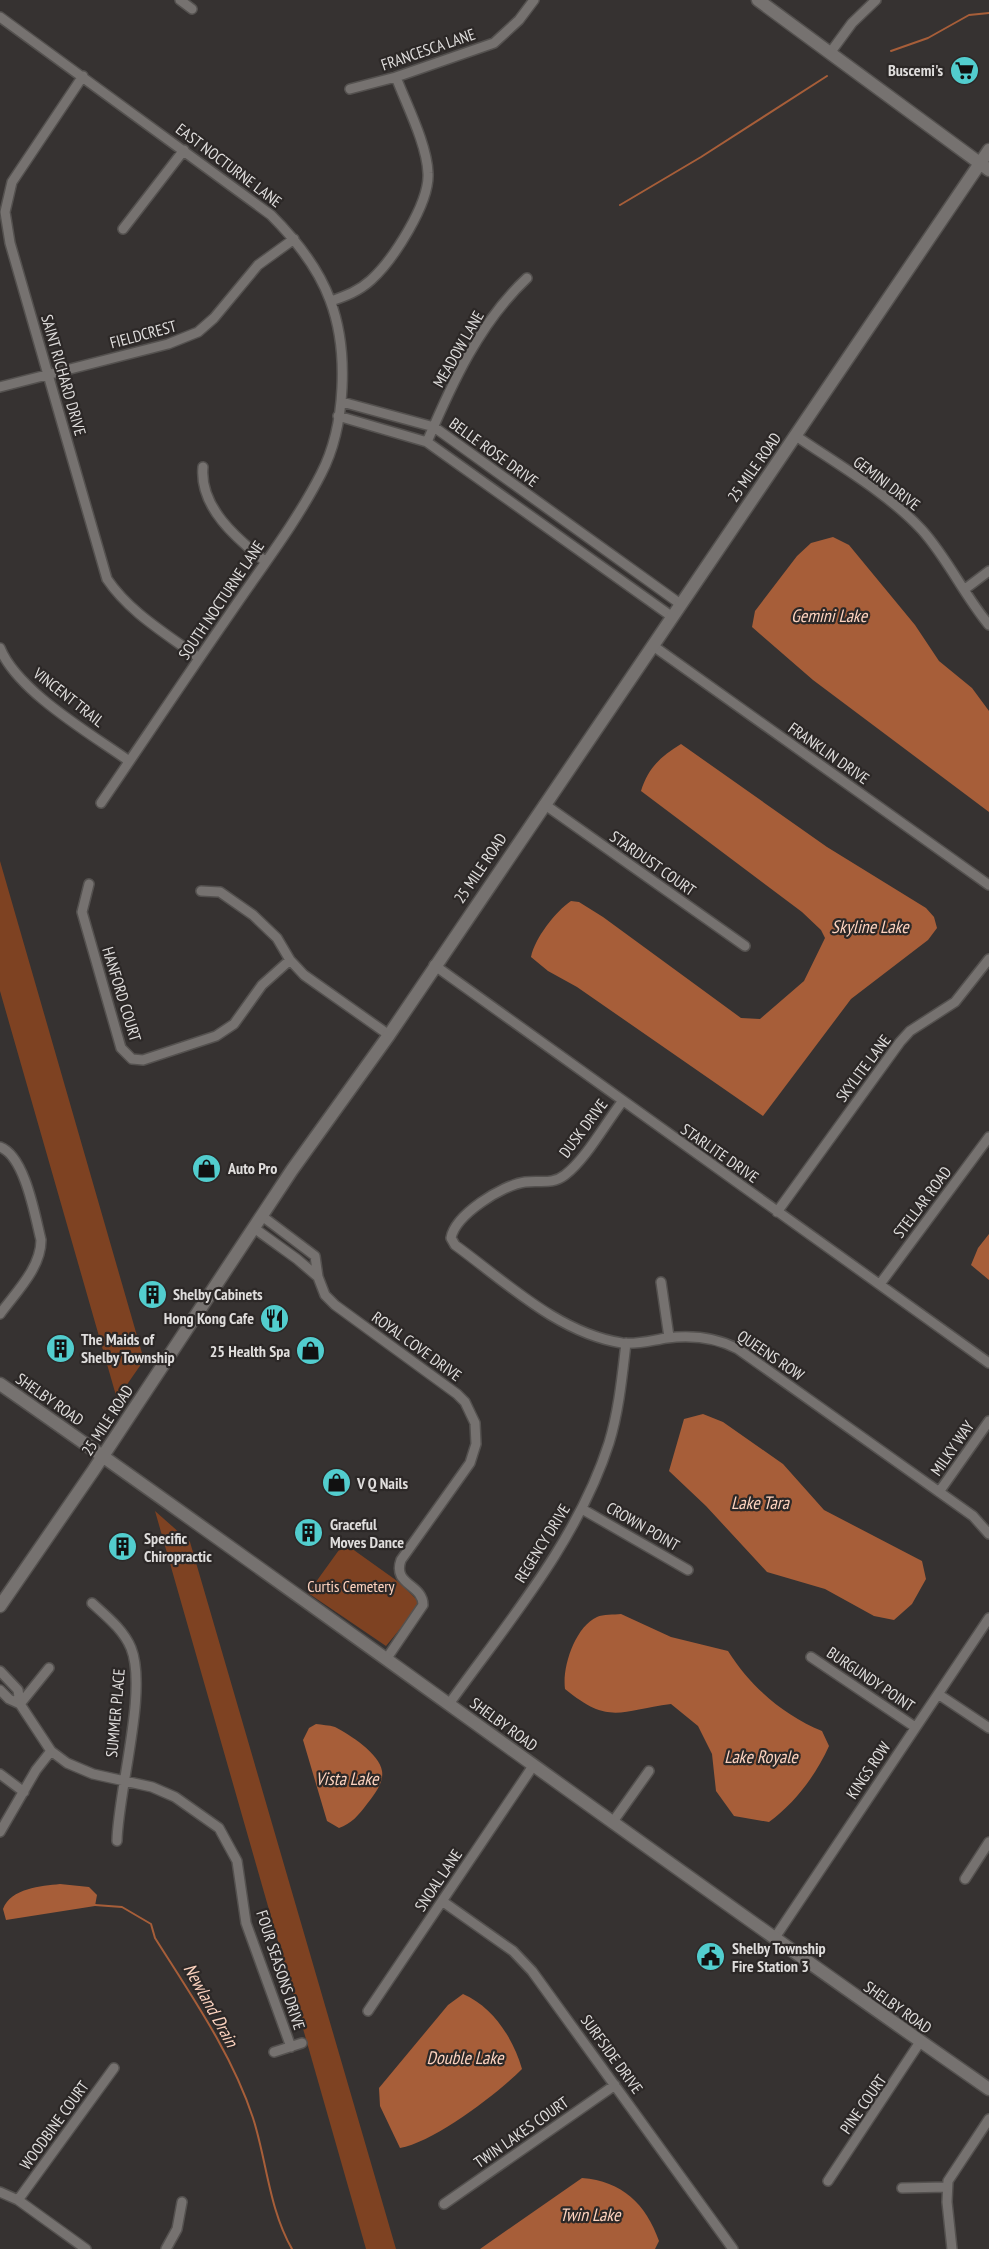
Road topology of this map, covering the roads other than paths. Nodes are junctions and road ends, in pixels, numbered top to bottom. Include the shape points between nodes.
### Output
1 (180, 0) edge
2 (534, 0) edge
3 (758, 0) edge
4 (876, 0) edge
5 (192, 9) dead end
6 (0, 17) edge
7 (830, 52) junction
8 (83, 76) junction
9 (396, 77) junction
10 (350, 89) dead end
11 (184, 150) junction
12 (989, 150) edge
13 (984, 167) edge
14 (123, 229) dead end
15 (294, 239) junction
16 (527, 278) dead end
17 (331, 301) junction
18 (48, 374) junction
19 (0, 387) edge
20 (342, 402) junction
21 (338, 416) junction
22 (434, 427) junction
23 (796, 436) junction
24 (428, 442) junction
25 (203, 466) dead end
26 (554, 514) junction
27 (547, 526) junction
28 (266, 562) junction
29 (989, 571) edge
30 (653, 585) junction
31 (965, 589) junction
32 (644, 596) junction
33 (679, 603) junction
34 (671, 616) junction
35 (989, 625) edge
36 (652, 645) junction
37 (0, 648) edge
38 (199, 658) junction
39 (129, 761) junction
40 (101, 803) dead end
41 (544, 804) junction
42 (89, 884) dead end
43 (989, 885) edge
44 (201, 891) dead end
45 (746, 946) dead end
46 (989, 959) edge
47 (290, 960) junction
48 (434, 965) junction
49 (389, 1035) junction
50 (622, 1102) junction
51 (989, 1137) edge
52 (0, 1147) edge
53 (777, 1212) junction
54 (262, 1216) junction
55 (254, 1228) junction
56 (451, 1239) joint
57 (318, 1277) junction
58 (661, 1282) dead end
59 (880, 1284) junction
60 (0, 1314) edge
61 (669, 1337) junction
62 (626, 1343) junction
63 (989, 1363) edge
64 (0, 1384) edge
65 (989, 1421) edge
66 (103, 1456) junction
67 (939, 1492) junction
68 (582, 1509) junction
69 (989, 1534) edge
70 (688, 1570) dead end
71 (92, 1603) dead end
72 (0, 1606) edge
73 (989, 1618) edge
74 (811, 1656) dead end
75 (387, 1658) junction
76 (49, 1668) dead end
77 (0, 1671) edge
78 (0, 1690) edge
79 (938, 1694) junction
80 (20, 1704) junction
81 (449, 1704) junction
82 (915, 1727) junction
83 (989, 1728) edge
84 (51, 1751) junction
85 (533, 1766) junction
86 (649, 1771) dead end
87 (0, 1774) edge
88 (123, 1780) junction
89 (24, 1792) junction
90 (612, 1823) junction
91 (0, 1832) edge
92 (117, 1841) dead end
93 (989, 1842) edge
94 (965, 1879) dead end
95 (442, 1901) junction
96 (774, 1939) junction
97 (368, 2011) dead end
98 (920, 2042) junction
99 (302, 2043) dead end
100 (291, 2047) junction
101 (274, 2052) dead end
102 (114, 2068) dead end
103 (987, 2084) edge
104 (615, 2085) junction
105 (989, 2119) edge
106 (828, 2181) dead end
107 (947, 2187) junction
108 (902, 2188) dead end
109 (0, 2192) edge
110 (18, 2200) junction
111 (182, 2202) dead end
112 (444, 2204) dead end
113 (724, 2244) edge
114 (82, 2248) edge
115 (166, 2249) edge
116 (734, 2249) edge
117 (952, 2249) edge

1 - 5 street
2 - 9 street, FRANCESCA LANE via 494,43
3 - 7 street
4 - 7 street
6 - 8 street, EAST NOCTURNE LANE
7 - 13 street
8 - 11 street, EAST NOCTURNE LANE
8 - 18 street, SAINT RICHARD DRIVE via 12,182 5,212 10,243
9 - 10 street, FRANCESCA LANE
9 - 17 street via 429,174 421,208 371,280 354,293
11 - 14 street
11 - 15 street, EAST NOCTURNE LANE via 271,215
12 - 13 street, 25 MILE ROAD
13 - 23 street, 25 MILE ROAD
15 - 17 street, EAST NOCTURNE LANE
15 - 18 street, FIELDCREST via 258,265 198,332 168,344
16 - 22 street, MEADOW LANE via 498,310 477,342
17 - 20 street, EAST NOCTURNE LANE via 340,343
18 - 19 street, FIELDCREST
18 - 38 street, SAINT RICHARD DRIVE via 107,579 133,609
20 - 21 street, SOUTH NOCTURNE LANE
20 - 22 street, BELLE ROSE DRIVE
21 - 24 street, BELLE ROSE DRIVE
21 - 28 street, SOUTH NOCTURNE LANE via 322,472
22 - 24 street, MEADOW LANE
22 - 26 street, BELLE ROSE DRIVE
23 - 31 street, GEMINI DRIVE via 902,510 938,549
23 - 33 street, 25 MILE ROAD
24 - 27 street, BELLE ROSE DRIVE
25 - 28 street via 205,490 219,516 238,539
26 - 27 street
26 - 30 street, BELLE ROSE DRIVE
27 - 32 street, BELLE ROSE DRIVE
28 - 38 street, SOUTH NOCTURNE LANE
29 - 31 street
30 - 32 street
30 - 33 street, BELLE ROSE DRIVE
31 - 35 street, GEMINI DRIVE
32 - 34 street, BELLE ROSE DRIVE
33 - 34 street, 25 MILE ROAD
34 - 36 street, 25 MILE ROAD
36 - 41 street, 25 MILE ROAD
36 - 43 street, FRANKLIN DRIVE
37 - 39 street, VINCENT TRAIL via 28,686
38 - 39 street, SOUTH NOCTURNE LANE
39 - 40 street, SOUTH NOCTURNE LANE
41 - 45 street, STARDUST COURT
41 - 48 street, 25 MILE ROAD
42 - 47 street, HANFORD COURT via 82,912 121,1048 132,1059 169,1052 226,1031 262,985
44 - 47 street via 220,892 254,915 277,938
46 - 53 street, SKYLITE LANE via 955,1002 910,1031 900,1042
47 - 49 street via 318,987
48 - 49 street, 25 MILE ROAD
48 - 50 street, STARLITE DRIVE
49 - 54 street, 25 MILE ROAD
50 - 53 street, STARLITE DRIVE
50 - 56 street, DUSK DRIVE via 565,1175 547,1183 526,1182 495,1193 457,1225
51 - 59 street, STELLAR ROAD
52 - 60 street via 13,1155 19,1167 41,1250 33,1269
53 - 59 street, STARLITE DRIVE
54 - 55 street, 25 MILE ROAD
54 - 57 street, ROYAL COVE DRIVE via 315,1256
55 - 57 street, ROYAL COVE DRIVE
55 - 66 street, 25 MILE ROAD
56 - 62 street, QUEENS ROW via 564,1323 594,1338
57 - 75 street, ROYAL COVE DRIVE via 334,1305 461,1397 475,1423 476,1444 470,1464 401,1560 401,1579 421,1595 423,1605
58 - 61 street
59 - 63 street, STARLITE DRIVE
61 - 62 street, QUEENS ROW
61 - 67 street, QUEENS ROW via 722,1341 738,1349
62 - 68 street, REGENCY DRIVE via 613,1427
64 - 66 street, SHELBY ROAD
65 - 67 street, MILKY WAY
66 - 72 street, 25 MILE ROAD
66 - 75 street, SHELBY ROAD
67 - 69 street, QUEENS ROW via 973,1516
68 - 70 street, CROWN POINT
68 - 81 street, REGENCY DRIVE via 557,1552
71 - 88 street, SUMMER PLACE via 125,1637 134,1659 132,1733
73 - 79 street, KINGS ROW
74 - 82 street, BURGUNDY POINT
75 - 81 street, SHELBY ROAD
76 - 80 street
77 - 80 street, FOUR SEASONS DRIVE via 18,1690
78 - 80 street, FOUR SEASONS DRIVE
79 - 82 street, KINGS ROW
79 - 83 street
80 - 84 street, FOUR SEASONS DRIVE
81 - 85 street, SHELBY ROAD
82 - 96 street, KINGS ROW
84 - 88 street, FOUR SEASONS DRIVE via 80,1769
84 - 89 street
85 - 90 street, SHELBY ROAD
85 - 95 street, SNOAL LANE
86 - 90 street
87 - 89 street
88 - 92 street, SUMMER PLACE
88 - 100 street, FOUR SEASONS DRIVE via 175,1797 198,1811 227,1839 237,1861 246,1923
89 - 91 street
90 - 96 street, SHELBY ROAD
93 - 94 street
95 - 97 street, SNOAL LANE
95 - 104 street, SURFSIDE DRIVE via 524,1962
96 - 98 street, SHELBY ROAD
98 - 103 street, SHELBY ROAD
98 - 106 street, PINE COURT
99 - 100 street, FOUR SEASONS DRIVE
100 - 101 street, FOUR SEASONS DRIVE
102 - 110 street, WOODBINE COURT
104 - 112 street, TWIN LAKES COURT
104 - 113 street, SURFSIDE DRIVE
105 - 107 street
107 - 108 street
107 - 117 street
109 - 110 street
110 - 114 street
111 - 115 street via 177,2229
113 - 116 street, SURFSIDE DRIVE

